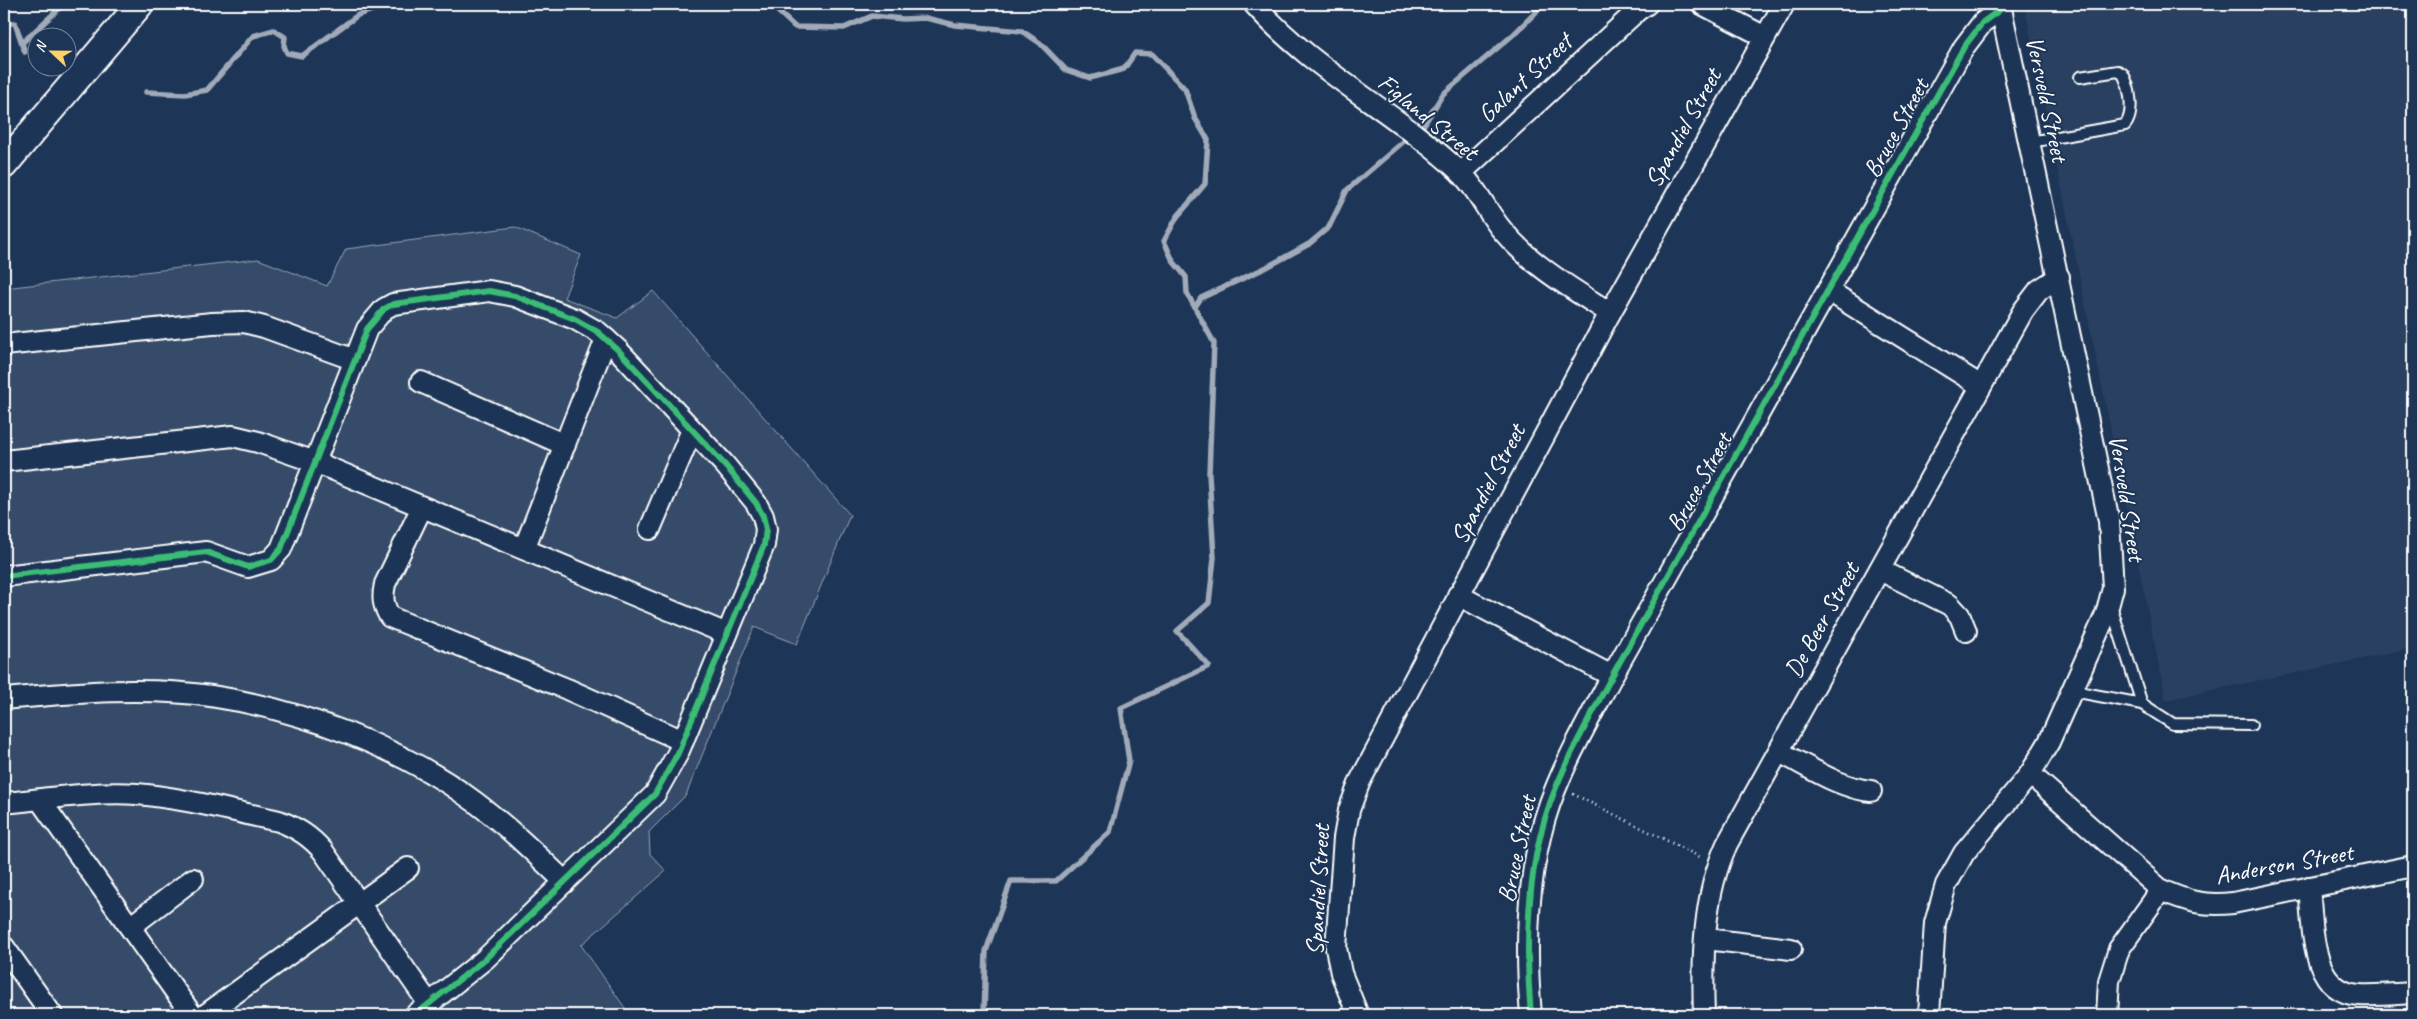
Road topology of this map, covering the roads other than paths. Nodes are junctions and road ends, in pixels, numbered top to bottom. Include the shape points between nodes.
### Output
1 (140, 4) edge
2 (1254, 4) edge
3 (1647, 4) edge
4 (1702, 4) edge
5 (1784, 4) edge
6 (2000, 6) edge
7 (1765, 37) junction
8 (2080, 77) dead end
9 (2030, 142) junction
10 (4, 165) edge
11 (1461, 173) junction
12 (2059, 277) junction
13 (1829, 291) junction
14 (1610, 313) junction
15 (606, 339) junction
16 (4, 345) edge
17 (355, 360) junction
18 (422, 382) dead end
19 (1981, 386) junction
20 (692, 430) junction
21 (565, 445) junction
22 (4, 461) edge
23 (315, 462) junction
24 (422, 506) junction
25 (650, 529) dead end
26 (524, 549) junction
27 (1880, 570) junction
28 (4, 576) edge
29 (1458, 595) junction
30 (2109, 602) junction
31 (1966, 631) dead end
32 (727, 634) junction
33 (1612, 676) junction
34 (2073, 691) junction
35 (4, 699) edge
36 (2142, 704) junction
37 (2252, 725) dead end
38 (683, 741) junction
39 (1779, 752) junction
40 (2030, 774) junction
41 (1871, 791) dead end
42 (40, 800) junction
43 (4, 803) edge
44 (2413, 866) edge
45 (408, 868) dead end
46 (193, 879) dead end
47 (565, 882) junction
48 (2309, 887) junction
49 (2161, 890) junction
50 (360, 904) junction
51 (130, 927) junction
52 (1706, 939) junction
53 (4, 947) edge
54 (1791, 949) dead end
55 (2413, 993) edge
56 (422, 1010) edge
57 (52, 1015) edge
58 (192, 1015) edge
59 (205, 1015) edge
60 (1358, 1015) edge
61 (1530, 1015) edge
62 (1704, 1015) edge
63 (1929, 1015) edge
64 (2106, 1015) edge

1 - 10 street
2 - 11 street, Figland Street via 1293,44
3 - 11 street, Galant Street
4 - 7 street
5 - 7 street, Spandiel Street
6 - 9 street, Versveld Street
6 - 13 street, Bruce Street via 1964,47
7 - 14 street, Spandiel Street
8 - 9 lane via 2123,74 2132,112 2130,120 2125,125
9 - 12 street, Versveld Street
11 - 14 street, Figland Street via 1501,229 1526,256
12 - 19 street, De Beer Street via 2028,302
12 - 30 street, Versveld Street via 2109,521 2113,588
13 - 19 street
13 - 33 street, Bruce Street
14 - 29 street, Spandiel Street
15 - 17 street via 575,319 515,296 489,291 393,304 384,309 367,329
15 - 20 street
15 - 21 street
16 - 17 street via 244,322
17 - 23 street
18 - 21 street
19 - 27 street, De Beer Street
20 - 25 street
20 - 32 street via 756,503 765,523 764,546
21 - 26 street
22 - 23 street via 233,436
23 - 24 street
23 - 28 street via 282,549 271,560 259,565 248,567 206,552
24 - 26 street
24 - 38 street via 382,597 390,617 567,689
26 - 32 street
27 - 31 street via 1950,605 1960,616
27 - 39 street, De Beer Street
29 - 33 street
29 - 60 street, Spandiel Street via 1379,742 1349,810 1336,948 1341,973
30 - 34 street, Versveld Street
30 - 36 lane
32 - 38 street
33 - 61 street, Bruce Street via 1549,806 1536,862 1530,913 1527,968
34 - 36 lane
34 - 40 street, Versveld Street
35 - 47 street via 131,691 211,696 287,713 356,737 419,766 473,800 516,834
36 - 37 lane via 2173,724
38 - 47 street via 655,794
39 - 41 street via 1857,790
39 - 52 street, De Beer Street via 1742,813 1718,865 1711,887
40 - 49 street, Anderson Street
40 - 63 street, Versveld Street via 1964,853 1946,885 1935,923
42 - 43 street
42 - 50 street via 137,794 279,821 304,832 313,840
42 - 51 street
44 - 48 street, Anderson Street
45 - 50 street
46 - 51 street
47 - 56 street via 485,959
48 - 49 street, Anderson Street via 2233,904 2212,905 2188,902
48 - 55 street via 2317,960 2322,972 2340,990 2358,995
49 - 64 street via 2118,949 2109,981
50 - 56 street
50 - 59 street
51 - 58 street
52 - 54 street
52 - 62 street, De Beer Street
53 - 57 street

